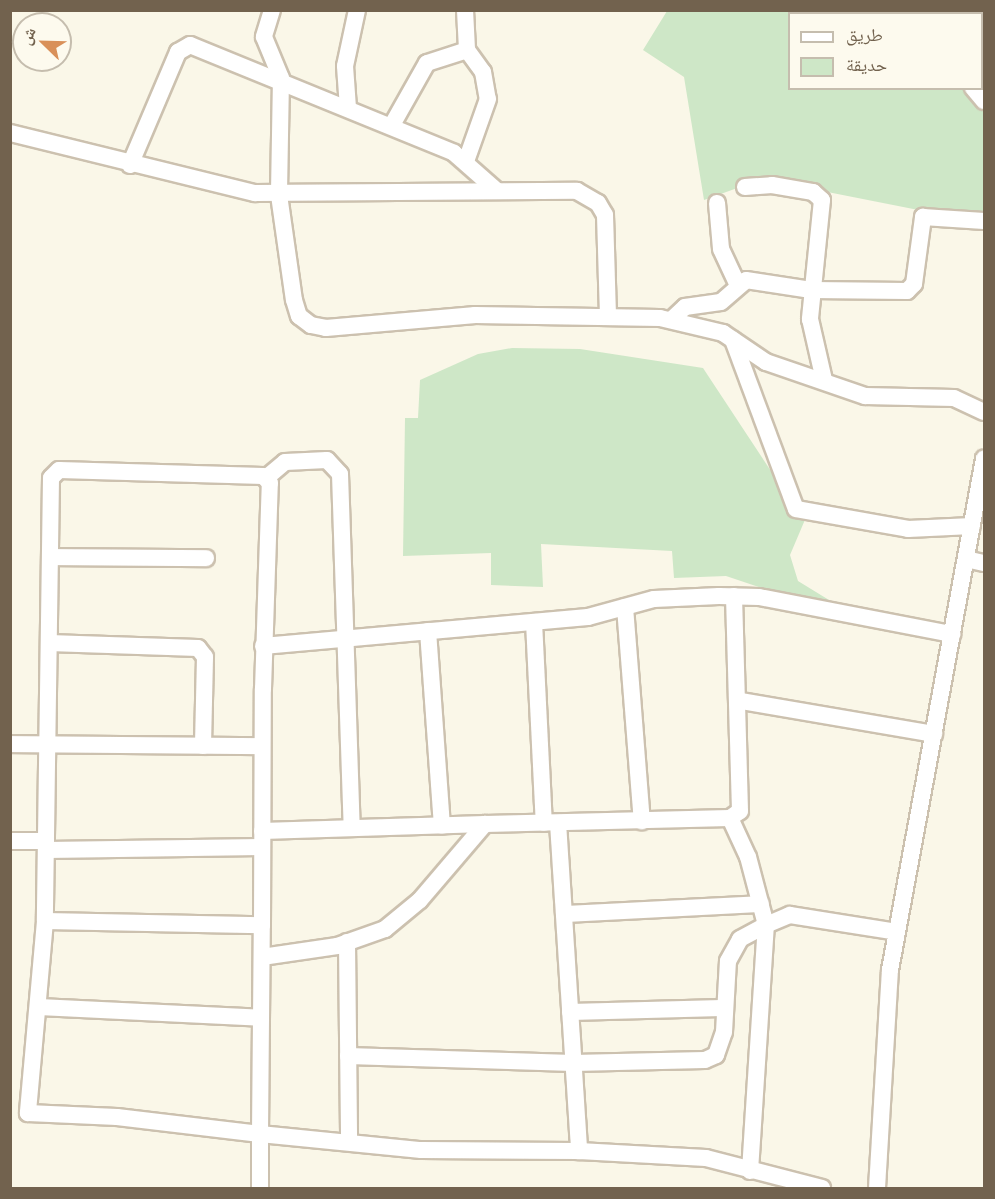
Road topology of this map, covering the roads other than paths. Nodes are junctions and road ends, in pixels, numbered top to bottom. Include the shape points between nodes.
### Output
1 (272, 10) edge
2 (357, 10) edge
3 (465, 10) edge
4 (467, 50) junction
5 (281, 78) junction
6 (348, 108) junction
7 (392, 125) junction
8 (10, 133) edge
9 (466, 161) junction
10 (130, 165) junction
11 (745, 187) dead end
12 (496, 190) junction
13 (279, 195) junction
14 (717, 203) dead end
15 (984, 221) edge
16 (738, 285) junction
17 (811, 290) junction
18 (608, 314) junction
19 (671, 320) junction
20 (732, 339) junction
21 (824, 380) junction
22 (984, 412) edge
23 (984, 459) edge
24 (266, 478) junction
25 (972, 526) junction
26 (50, 557) junction
27 (206, 558) dead end
28 (966, 559) junction
29 (984, 563) edge
30 (734, 596) junction
31 (625, 607) junction
32 (534, 622) junction
33 (428, 631) junction
34 (952, 634) junction
35 (350, 638) junction
36 (49, 643) junction
37 (263, 646) junction
38 (741, 701) junction
39 (934, 734) junction
40 (10, 744) edge
41 (47, 746) junction
42 (202, 746) junction
43 (262, 746) junction
44 (730, 818) junction
45 (642, 821) junction
46 (551, 823) junction
47 (485, 824) junction
48 (442, 825) junction
49 (352, 828) junction
50 (262, 839) junction
51 (10, 841) edge
52 (46, 845) junction
53 (761, 904) junction
54 (564, 914) junction
55 (45, 921) junction
56 (262, 925) junction
57 (766, 925) junction
58 (897, 932) junction
59 (347, 942) junction
60 (262, 957) junction
61 (39, 1007) junction
62 (722, 1008) junction
63 (570, 1012) junction
64 (261, 1018) junction
65 (348, 1056) junction
66 (573, 1063) junction
67 (260, 1134) junction
68 (349, 1142) junction
69 (579, 1151) junction
70 (750, 1171) junction
71 (769, 1183) edge
72 (260, 1188) edge
73 (822, 1188) edge
74 (877, 1188) edge

1 - 5 street via 264,37
2 - 6 street via 345,66
3 - 4 street
4 - 7 street via 428,63
4 - 9 street via 483,72 488,99
5 - 6 street
5 - 10 street via 200,47 181,48
5 - 13 street
6 - 7 street
7 - 9 street
8 - 10 street
9 - 12 street
10 - 13 street via 217,187
11 - 17 street via 772,185 819,196
12 - 13 street
12 - 18 street via 568,189 603,208
13 - 18 street via 297,313 318,328 475,315
14 - 16 street via 719,244
15 - 17 street via 923,217 914,284 906,291
16 - 17 street via 751,280
16 - 19 street via 722,302 685,307
17 - 21 street via 811,334
18 - 19 street
19 - 20 street
20 - 21 street via 766,362
20 - 25 street via 796,509 908,529
21 - 22 street via 870,398 954,398
23 - 25 street
24 - 26 street via 58,470 51,478
24 - 35 street via 285,462 327,460 338,467
24 - 37 street
25 - 28 street
26 - 27 street
26 - 36 street
28 - 29 street
28 - 34 street
30 - 31 street via 654,599
30 - 34 street
30 - 38 street
31 - 32 street
31 - 45 street
32 - 33 street
32 - 46 street
33 - 35 street
33 - 48 street
34 - 39 street
35 - 37 street
35 - 49 street
36 - 41 street
36 - 42 street via 198,648 205,657
37 - 43 street
38 - 39 street
38 - 44 street via 743,802
39 - 58 street
40 - 41 street
41 - 42 street
41 - 52 street
42 - 43 street
43 - 50 street
44 - 45 street
44 - 53 street
45 - 46 street
46 - 47 street
46 - 54 street
47 - 48 street
47 - 59 street via 420,900 385,929
48 - 49 street
49 - 50 street
50 - 52 street
50 - 56 street
51 - 52 street
52 - 55 street
53 - 54 street
53 - 57 street
54 - 63 street
55 - 56 street
55 - 61 street
56 - 60 street
57 - 58 street via 790,915
57 - 62 street via 740,939 728,961
57 - 70 street
58 - 74 street
59 - 60 street
59 - 65 street
60 - 64 street
61 - 64 street
61 - 67 street via 28,1113 117,1117
62 - 63 street
62 - 66 street via 724,1032 716,1055 705,1060
63 - 66 street
64 - 67 street
65 - 66 street
65 - 68 street
66 - 69 street
67 - 68 street
67 - 72 street
68 - 69 street via 504,1154
69 - 70 street via 706,1158
70 - 71 street
71 - 73 street

